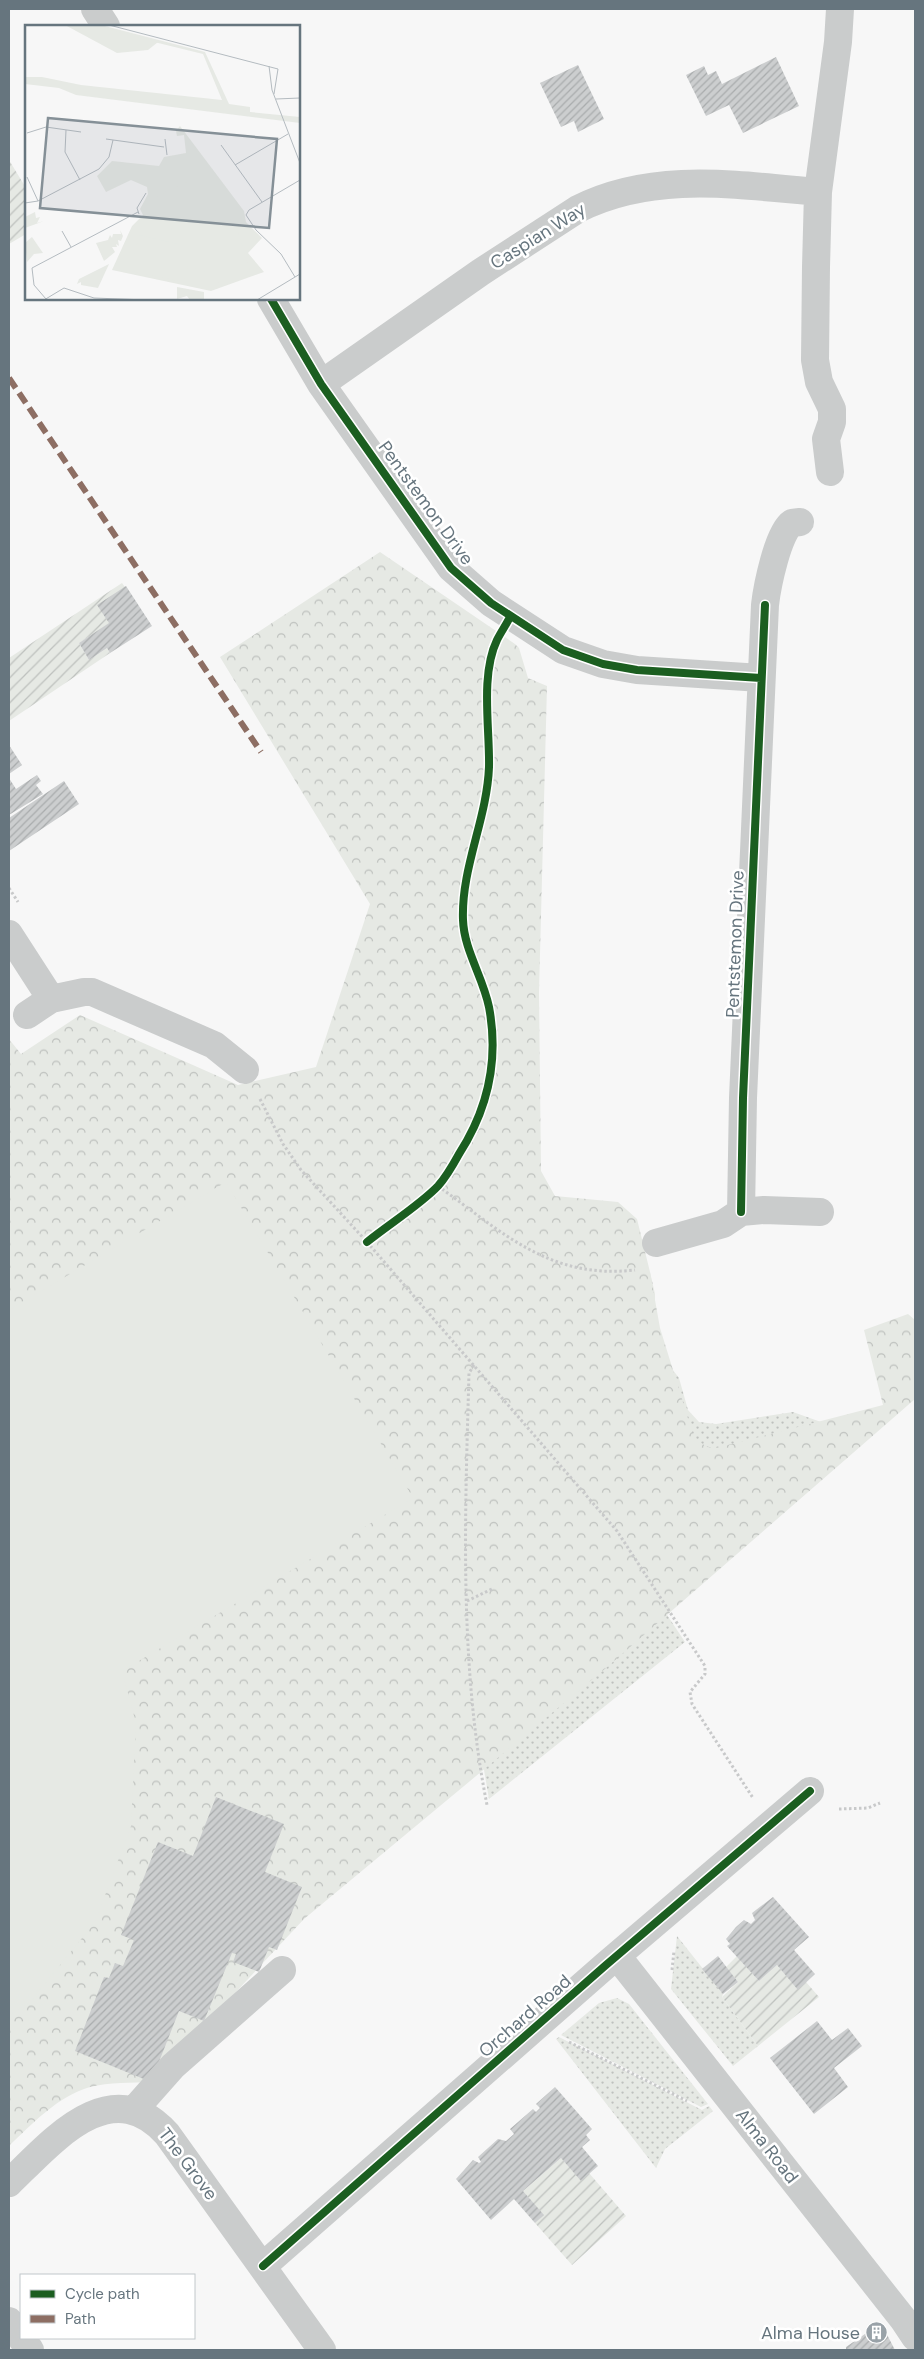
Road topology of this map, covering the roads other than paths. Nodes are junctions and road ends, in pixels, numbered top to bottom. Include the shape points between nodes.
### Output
1 (96, 9) edge
2 (840, 9) edge
3 (105, 25) edge
4 (818, 192) junction
5 (272, 300) edge
6 (322, 384) junction
7 (830, 472) dead end
8 (800, 522) dead end
9 (760, 678) junction
10 (9, 934) edge
11 (19, 969) edge
12 (51, 999) junction
13 (26, 1015) dead end
14 (245, 1070) road end
15 (741, 1212) junction
16 (820, 1212) dead end
17 (656, 1243) dead end
18 (810, 1791) dead end
19 (617, 1956) junction
20 (282, 1970) dead end
21 (134, 2110) junction
22 (9, 2182) edge
23 (263, 2266) junction
24 (9, 2322) edge
25 (20, 2337) edge
26 (915, 2337) edge
27 (22, 2339) edge
28 (30, 2350) edge
29 (322, 2350) edge

1 - 3 street
2 - 4 street
4 - 6 street, Caspian Way via 677,183 641,188 592,202 481,272
4 - 7 street via 814,350 819,382 832,409 832,422 826,439
5 - 6 street, Pentstemon Drive
6 - 9 street, Pentstemon Drive via 451,568 510,617 563,650 609,665 654,672
8 - 9 street, Pentstemon Drive via 792,522 786,528 769,575
9 - 15 street, Pentstemon Drive
10 - 11 street
11 - 12 street
12 - 13 street
12 - 14 street via 84,992 98,994 214,1045
15 - 16 street
15 - 17 street via 722,1224
18 - 19 street, Orchard Road
19 - 23 street, Orchard Road
19 - 26 street, Alma Road
20 - 21 street via 173,2066
21 - 22 street, The Grove via 114,2109 88,2116 65,2131
21 - 23 street, The Grove via 155,2121 167,2134
23 - 29 street, The Grove
24 - 25 street
27 - 28 street

